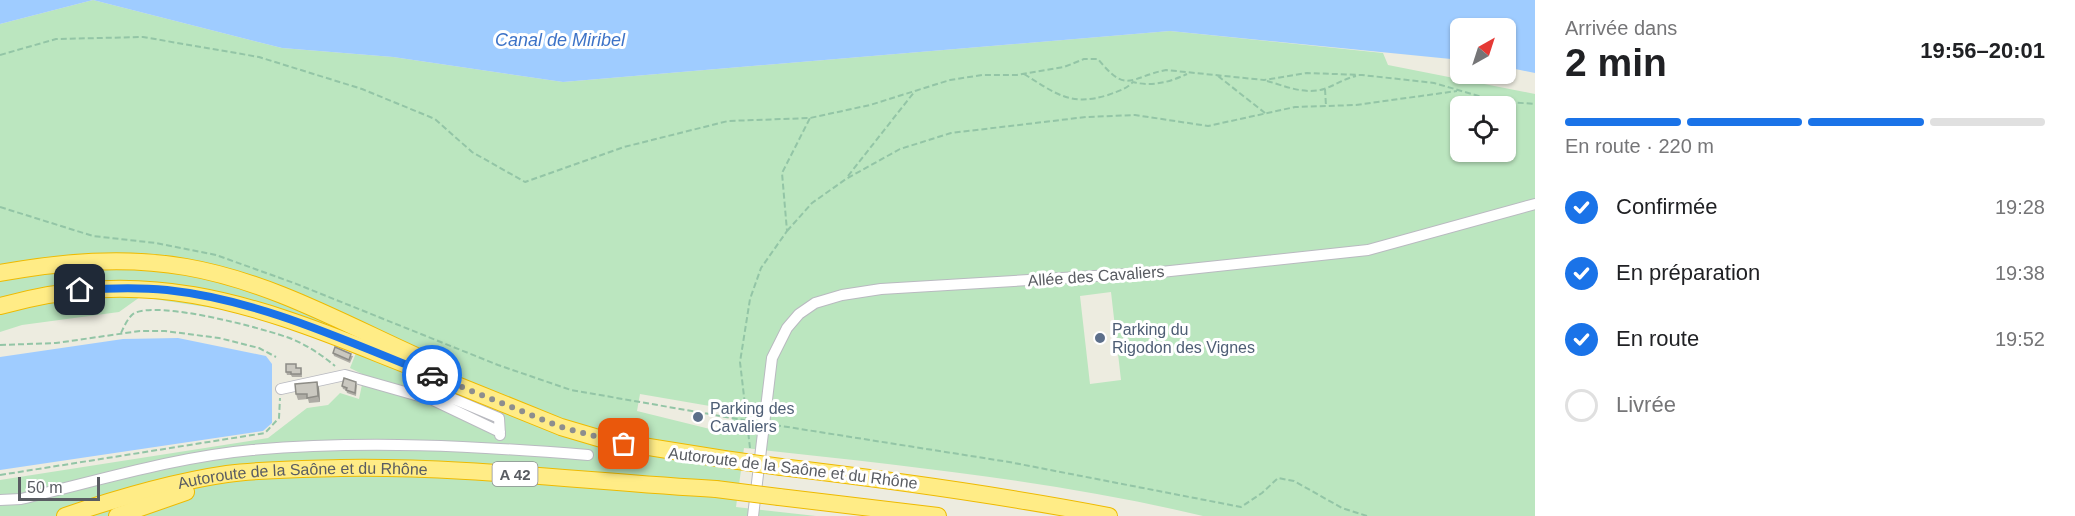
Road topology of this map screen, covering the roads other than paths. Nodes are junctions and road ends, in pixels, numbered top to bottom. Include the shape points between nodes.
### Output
1 (1535, 204) edge
2 (0, 273) edge
3 (0, 306) edge
4 (281, 389) road end
5 (430, 389) dead end
6 (500, 432) junction
7 (644, 447) junction
8 (500, 448) junction
9 (588, 455) dead end
10 (314, 469) junction
11 (0, 500) edge
12 (893, 512) edge
13 (65, 516) edge
14 (117, 516) edge
15 (753, 516) edge
16 (938, 516) edge
17 (1109, 516) edge

1 - 15 street, Allée des Cavaliers via 1368,250 1161,272 881,289 815,303 787,327 772,358 755,450
2 - 7 highway via 99,261 185,267 217,274 271,291 553,415
3 - 7 highway, Autoroute de la Saône et du Rhône via 80,290 123,288 167,290 230,301 291,319 561,427
4 - 6 street via 345,375 433,400
5 - 6 street via 500,418
6 - 8 street
7 - 17 highway, Autoroute de la Saône et du Rhône, bridge via 904,482
8 - 9 street
8 - 11 street via 379,444 250,450 21,499
10 - 12 highway, Autoroute de la Saône et du Rhône / A 42, bridge via 405,467 716,489
10 - 13 highway, Autoroute de la Saône et du Rhône / A 42 via 193,480 128,495
10 - 14 highway via 192,490
12 - 16 highway, Autoroute de la Saône et du Rhône / A 42

